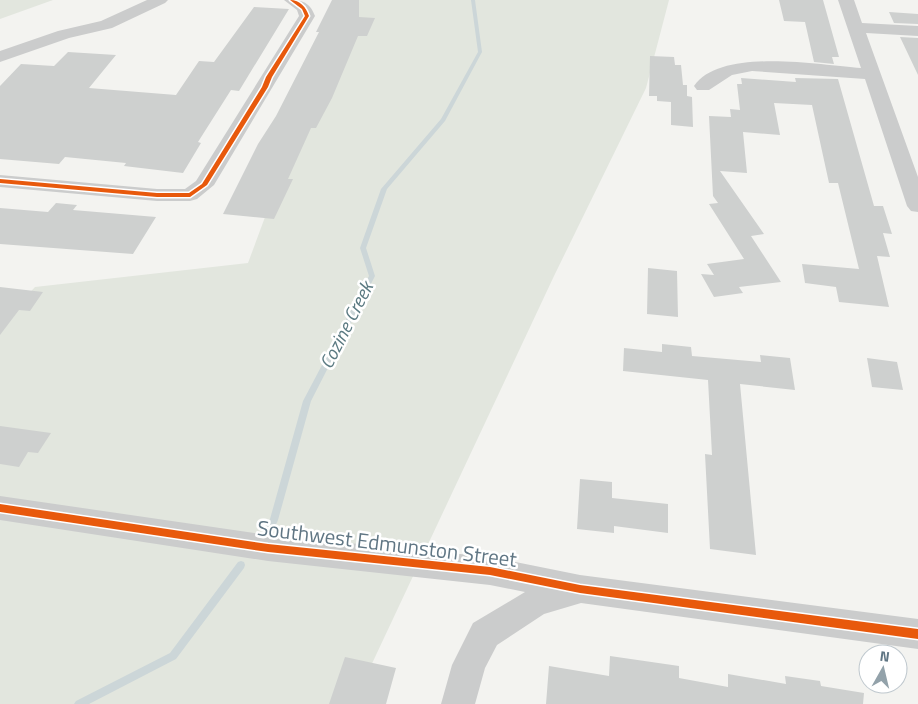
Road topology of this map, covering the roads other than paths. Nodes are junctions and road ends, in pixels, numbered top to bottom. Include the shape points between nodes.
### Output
1 (160, 0) edge
2 (292, 0) edge
3 (846, 0) edge
4 (855, 27) junction
5 (918, 31) edge
6 (0, 57) edge
7 (872, 74) junction
8 (704, 86) dead end
9 (0, 181) edge
10 (918, 206) edge
11 (0, 508) edge
12 (580, 589) junction
13 (918, 634) edge
14 (458, 704) edge

1 - 6 street via 106,25 49,39
2 - 9 street via 304,8 306,16 204,185 190,195
3 - 4 street
4 - 5 street
4 - 7 street
7 - 8 street via 734,67 724,70
7 - 10 street
11 - 12 street, Southwest Edmunston Street via 268,548 490,571
12 - 13 street, Southwest Edmunston Street
12 - 14 street via 536,602 485,634 469,665

